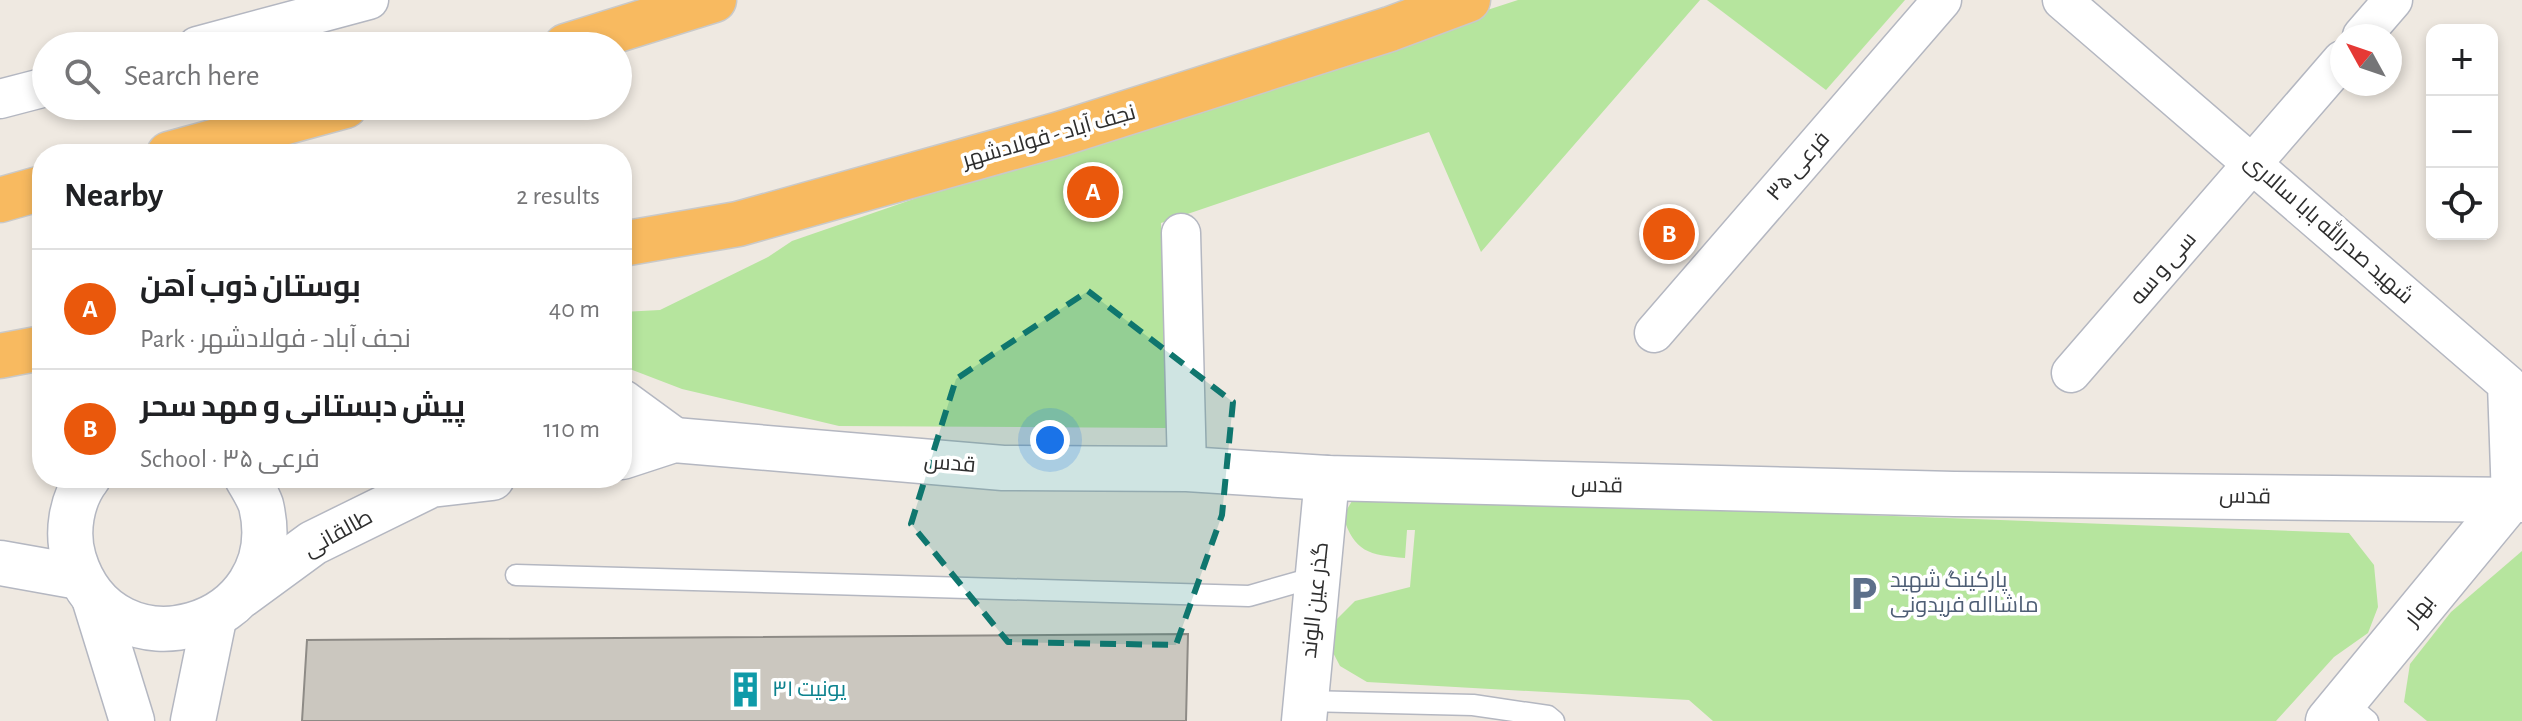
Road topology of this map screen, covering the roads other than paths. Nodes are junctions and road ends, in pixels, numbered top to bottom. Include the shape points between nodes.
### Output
1 (369, 0) edge
2 (714, 0) edge
3 (1468, 0) edge
4 (1942, 0) edge
5 (2062, 0) edge
6 (2393, 0) edge
7 (2372, 24) edge
8 (249, 32) edge
9 (611, 32) edge
10 (2330, 74) edge
11 (32, 91) edge
12 (0, 99) edge
13 (294, 120) edge
14 (206, 144) edge
15 (2255, 163) junction
16 (32, 191) edge
17 (0, 200) edge
18 (1181, 233) dead end
19 (632, 242) edge
20 (1654, 333) dead end
21 (32, 350) edge
22 (0, 356) edge
23 (2071, 373) dead end
24 (2515, 376) edge
25 (632, 409) edge
26 (674, 440) junction
27 (632, 454) edge
28 (1187, 469) junction
29 (1327, 478) junction
30 (81, 488) edge
31 (252, 488) edge
32 (419, 488) edge
33 (2516, 499) edge
34 (0, 563) edge
35 (516, 575) dead end
36 (1319, 576) junction
37 (87, 587) junction
38 (227, 608) junction
39 (1304, 711) edge
40 (1466, 713) edge
41 (2347, 714) edge
42 (132, 721) edge
43 (193, 721) edge
44 (1554, 721) edge

1 - 8 street
2 - 9 highway
3 - 19 highway, نجف آباد - فولادشهر via 1060,134 738,224
4 - 20 street, فرعی ۳۵
5 - 15 street, شهید صدرالله بابا سالاری
6 - 7 street
10 - 15 street, سی و سه
11 - 12 street
13 - 14 highway
15 - 23 street, سی و سه
15 - 24 street, شهید صدرالله بابا سالاری
16 - 17 highway
18 - 28 street
21 - 22 highway
24 - 33 street, شهید صدرالله بابا سالاری
25 - 26 main road
26 - 27 main road
26 - 28 main road, قدس via 1003,468
28 - 29 main road, قدس
29 - 33 main road, قدس via 1954,494
29 - 36 main road, گذر عین الوند
30 - 37 main road via 71,515 70,546
31 - 38 main road via 264,536 258,569
32 - 38 main road, طالقانی via 313,543
33 - 41 main road, بهار
34 - 37 main road
35 - 36 lane via 1249,596
36 - 39 main road, گذر عین الوند
37 - 38 main road via 120,619 151,629 184,629
37 - 42 main road
38 - 43 main road
39 - 40 lane
40 - 44 lane via 1548,716

